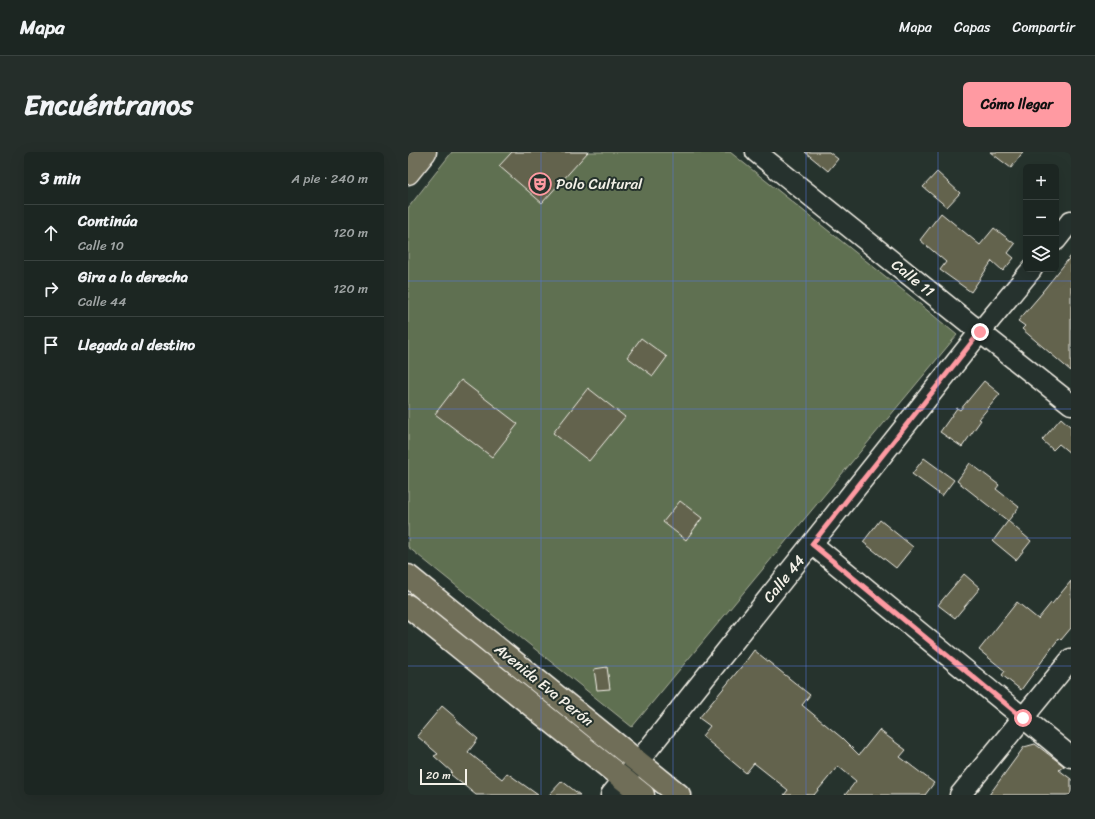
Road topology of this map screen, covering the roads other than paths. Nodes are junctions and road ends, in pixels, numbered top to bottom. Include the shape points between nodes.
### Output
1 (425, 152) edge
2 (768, 156) edge
3 (408, 173) edge
4 (1071, 221) edge
5 (1059, 236) edge
6 (1030, 272) edge
7 (980, 332) junction
8 (1071, 404) edge
9 (812, 544) junction
10 (416, 582) edge
11 (408, 606) edge
12 (1071, 659) edge
13 (1023, 718) junction
14 (1071, 757) edge
15 (638, 762) junction
16 (617, 787) edge
17 (643, 795) edge
18 (679, 795) edge
19 (960, 795) edge

1 - 3 main road
2 - 7 street, Calle 11
4 - 5 street
6 - 7 street, Calle 44
7 - 8 street, Calle 11
7 - 9 street, Calle 44
9 - 13 street
9 - 15 street, Calle 44
10 - 11 street
10 - 15 main road, Avenida Eva Perón
11 - 16 main road, Avenida Eva Perón
12 - 13 street
13 - 14 street
13 - 19 street
15 - 16 street, Calle 44
15 - 18 main road, Avenida Eva Perón
16 - 17 main road, Avenida Eva Perón

